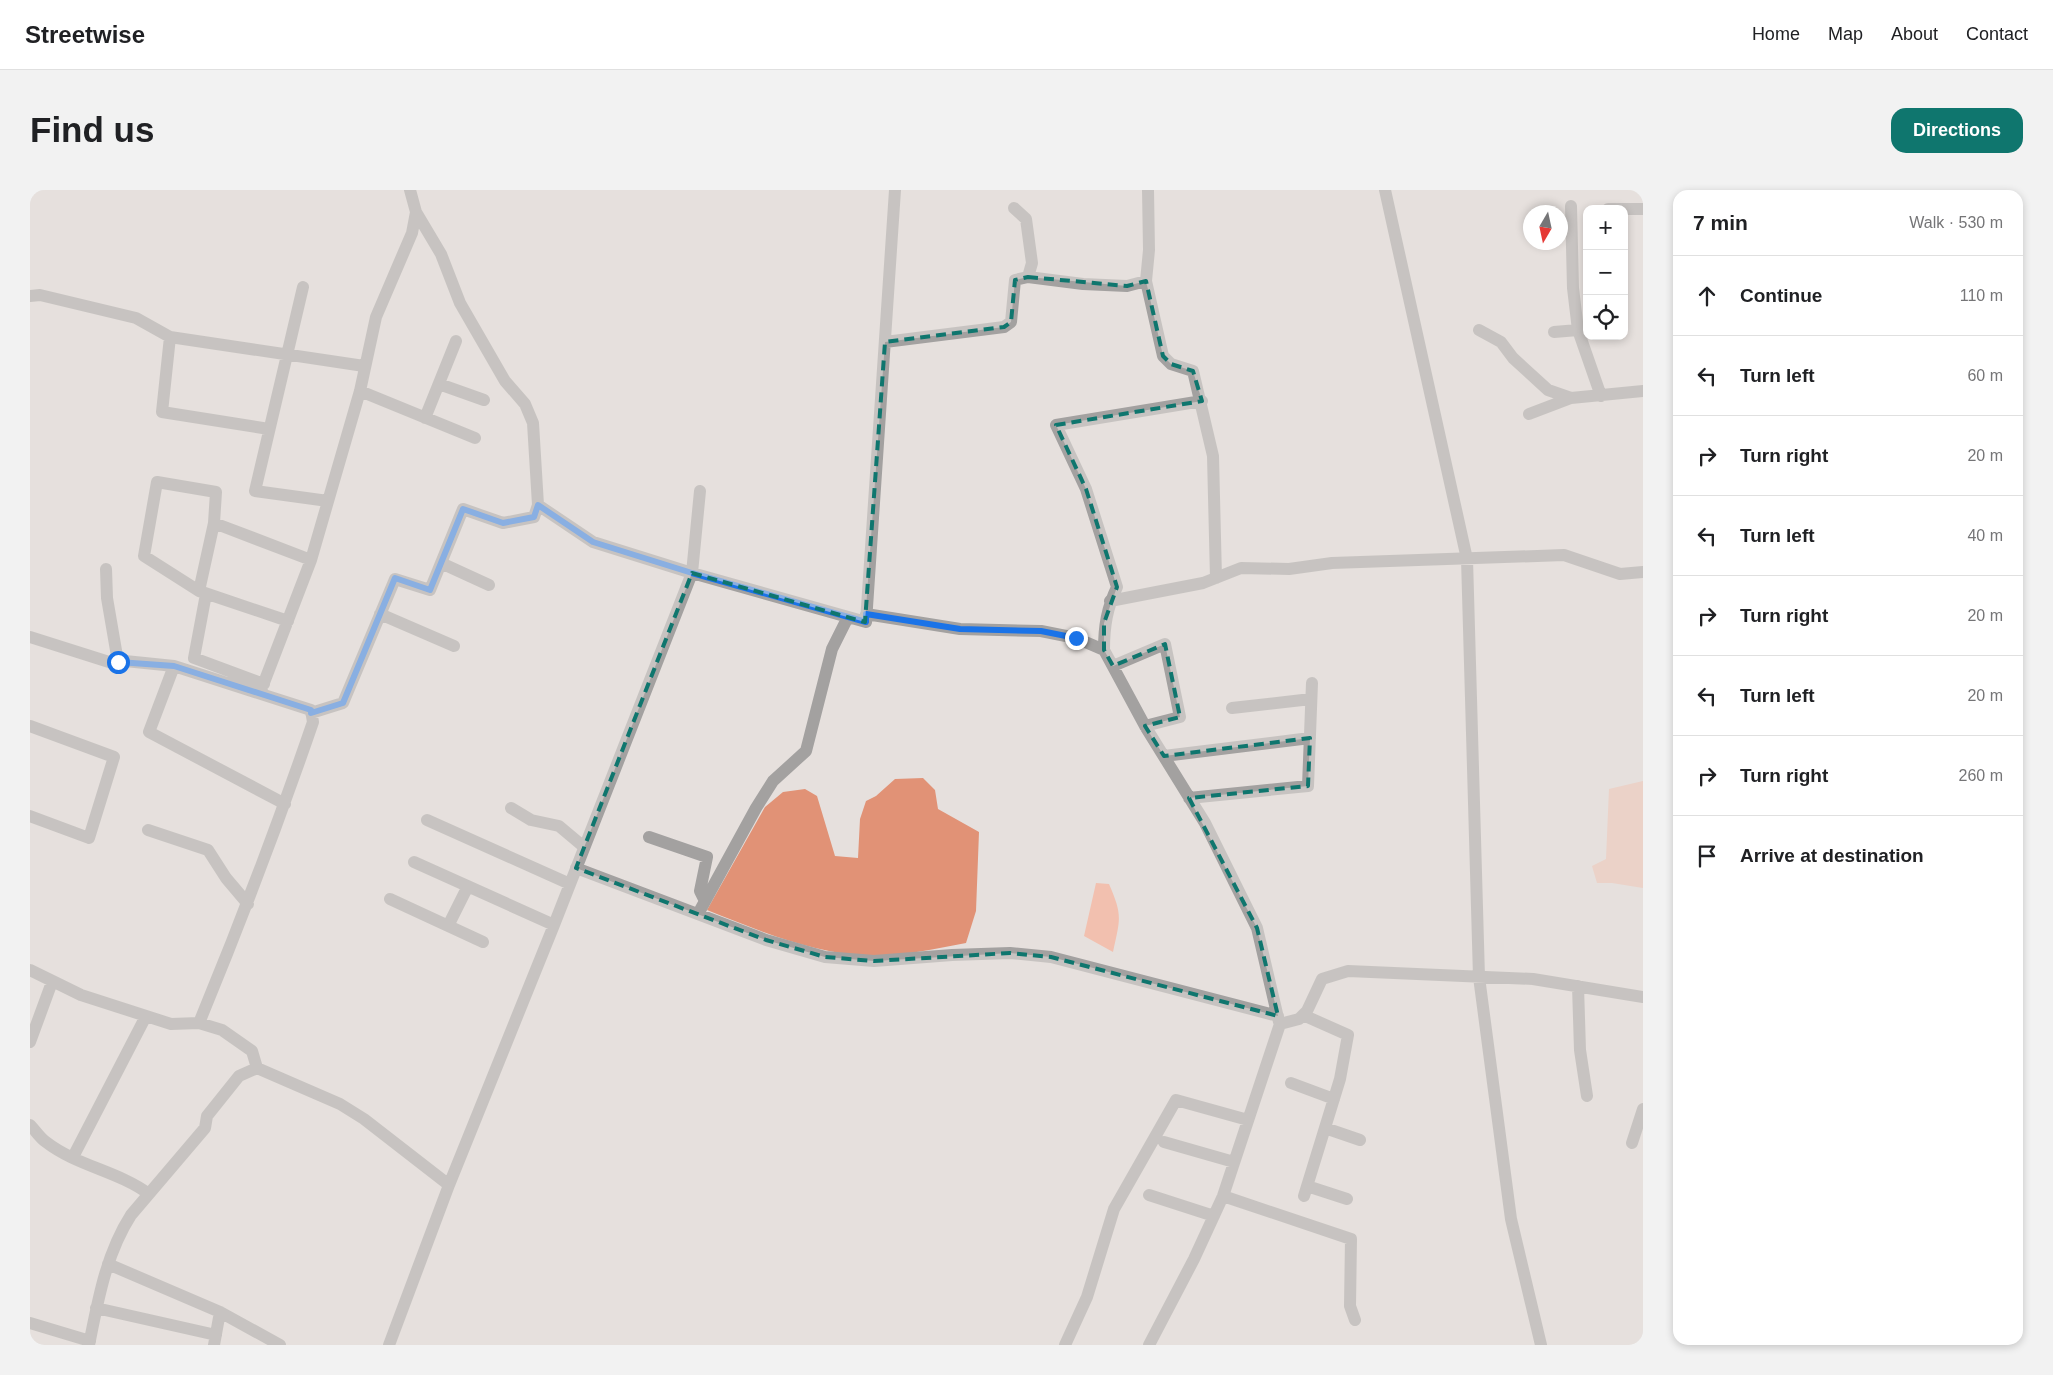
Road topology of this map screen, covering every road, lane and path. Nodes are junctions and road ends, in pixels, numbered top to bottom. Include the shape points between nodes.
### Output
1 (410, 190) edge
2 (895, 190) edge
3 (1148, 190) edge
4 (1384, 190) edge
5 (1571, 206) dead end
6 (1014, 208) dead end
7 (1628, 209) edge
8 (1643, 209) edge
9 (416, 212) junction
10 (1028, 277) junction
11 (1146, 281) junction
12 (303, 287) dead end
13 (30, 296) edge
14 (1479, 330) dead end
15 (1578, 330) junction
16 (1554, 332) dead end
17 (170, 337) junction
18 (456, 341) dead end
19 (885, 342) junction
20 (287, 355) junction
21 (364, 366) junction
22 (439, 384) junction
23 (1643, 391) edge
24 (360, 392) junction
25 (1601, 396) junction
26 (1571, 398) junction
27 (484, 400) dead end
28 (1202, 401) junction
29 (1529, 414) dead end
30 (425, 418) junction
31 (269, 429) junction
32 (475, 438) dead end
33 (700, 491) dead end
34 (328, 501) junction
35 (538, 505) junction
36 (214, 523) junction
37 (1467, 559) junction
38 (311, 560) junction
39 (441, 564) junction
40 (106, 569) dead end
41 (1643, 572) edge
42 (692, 573) junction
43 (1216, 578) junction
44 (489, 585) dead end
45 (202, 592) junction
46 (1110, 601) junction
47 (380, 614) junction
48 (866, 614) junction
49 (848, 617) junction
50 (288, 621) junction
51 (30, 637) edge
52 (454, 646) dead end
53 (1104, 650) junction
54 (118, 662) junction
55 (174, 666) junction
56 (1113, 666) junction
57 (1312, 683) dead end
58 (262, 688) junction
59 (1311, 699) junction
60 (1232, 708) dead end
61 (311, 713) junction
62 (30, 726) edge
63 (1145, 726) junction
64 (1310, 738) junction
65 (1164, 756) junction
66 (1189, 798) junction
67 (285, 804) junction
68 (511, 808) dead end
69 (30, 816) edge
70 (427, 820) dead end
71 (148, 830) dead end
72 (649, 837) dead end
73 (584, 847) junction
74 (414, 862) dead end
75 (576, 868) junction
76 (570, 884) junction
77 (468, 886) junction
78 (390, 899) dead end
79 (705, 901) junction
80 (248, 904) junction
81 (698, 914) junction
82 (554, 925) junction
83 (448, 926) junction
84 (484, 942) dead end
85 (30, 970) edge
86 (1479, 977) junction
87 (52, 982) junction
88 (1578, 986) junction
89 (1643, 997) edge
90 (1303, 1015) junction
91 (146, 1016) junction
92 (1279, 1020) junction
93 (199, 1023) junction
94 (30, 1042) edge
95 (257, 1068) junction
96 (1291, 1083) dead end
97 (1587, 1096) dead end
98 (1334, 1099) junction
99 (1643, 1108) edge
100 (1248, 1120) junction
101 (30, 1125) edge
102 (1325, 1128) junction
103 (1360, 1140) dead end
104 (1164, 1142) dead end
105 (1632, 1143) dead end
106 (73, 1158) junction
107 (1234, 1162) junction
108 (449, 1185) junction
109 (149, 1194) junction
110 (1149, 1195) dead end
111 (1223, 1196) junction
112 (1347, 1199) dead end
113 (1214, 1216) junction
114 (108, 1264) junction
115 (96, 1308) junction
116 (220, 1312) junction
117 (1355, 1320) dead end
118 (30, 1323) edge
119 (215, 1340) edge
120 (89, 1343) edge
121 (280, 1345) edge
122 (389, 1345) edge
123 (1065, 1345) edge
124 (1150, 1345) edge
125 (1541, 1345) edge

1 - 9 street
2 - 19 street
3 - 11 street
4 - 37 street
5 - 15 street via 1573,288
6 - 10 street via 1026,219 1032,263
7 - 8 street
9 - 21 street via 412,233 376,317
9 - 35 street via 441,254 460,303 505,382 529,413
10 - 11 street via 1127,286
10 - 19 street via 1015,280 1011,322 1004,327
11 - 28 street via 1163,356 1171,364 1193,370
12 - 20 street
13 - 17 street via 40,295 136,318
14 - 26 street via 1501,342 1513,358 1548,390
15 - 16 street
15 - 25 street
17 - 20 street
17 - 31 street via 162,412
18 - 22 street
19 - 48 street
20 - 21 street
20 - 31 street
21 - 24 street
22 - 27 street
22 - 30 street
23 - 25 street
24 - 30 street
24 - 34 street
25 - 26 street
26 - 29 street
28 - 43 street via 1213,456
28 - 46 street via 1056,425 1086,488 1117,587
30 - 32 street
31 - 34 street via 255,490
33 - 42 street
34 - 38 street
35 - 39 street via 534,517 503,523 463,509
35 - 42 street via 593,542
36 - 38 street
36 - 45 street
36 - 45 street via 216,492 157,482 144,556
37 - 41 street via 1564,556 1620,574
37 - 43 street via 1332,563 1289,569 1240,568
37 - 86 street
38 - 50 street
39 - 44 street
39 - 47 street via 430,590 395,578
40 - 54 street via 106,598
42 - 49 street
42 - 73 street
43 - 46 street
45 - 50 street
45 - 58 street via 194,658
46 - 53 street via 1104,623
47 - 52 street
47 - 61 street via 343,703
48 - 49 street via 866,622
48 - 53 street via 960,629 1041,631 1076,638
49 - 79 street via 832,649 806,751 773,781
50 - 58 street
51 - 54 street
53 - 56 street
54 - 55 street
55 - 58 street
55 - 67 street via 149,732
56 - 63 street
56 - 63 street via 1165,644 1180,717
57 - 59 street
58 - 61 street via 311,710
59 - 60 street
59 - 64 street
61 - 67 street via 313,722
62 - 69 street via 114,757 89,838
63 - 65 street
64 - 65 street
64 - 66 street via 1308,786
65 - 66 street
66 - 92 street via 1205,823 1257,928
67 - 80 street
68 - 73 street via 531,820 559,826
70 - 76 street
71 - 80 street via 208,850
72 - 79 street via 707,857 700,891
73 - 75 street
74 - 77 street
75 - 76 street
75 - 81 street
76 - 82 street
77 - 82 street
77 - 83 street
78 - 83 street
79 - 81 street
80 - 93 street
81 - 92 street via 766,940 825,957 874,961 1010,953 1051,957
82 - 108 street
83 - 84 street
85 - 87 street
86 - 88 street via 1533,979
86 - 90 street via 1348,971 1322,979
86 - 125 street via 1511,1218
87 - 91 street
87 - 94 street
88 - 89 street
88 - 97 street via 1580,1050
90 - 92 street via 1299,1019
90 - 98 street via 1348,1035
91 - 93 street via 171,1024
91 - 106 street
92 - 100 street
93 - 95 street via 222,1030 238,1040 252,1051
95 - 108 street via 340,1104
95 - 109 street via 239,1076 207,1116 205,1128
96 - 98 street
98 - 102 street
99 - 105 street
100 - 107 street
100 - 123 street via 1176,1100 1114,1209 1087,1297
101 - 106 street via 45,1142
102 - 103 street
102 - 112 street via 1305,1191
104 - 107 street
106 - 109 street via 135,1184
107 - 111 street
108 - 122 street
109 - 114 street via 122,1230
110 - 113 street
111 - 113 street
111 - 117 street via 1350,1239 1350,1306
113 - 124 street
114 - 115 street
114 - 116 street
115 - 119 street
115 - 120 street
116 - 119 street
116 - 121 street
118 - 120 street

